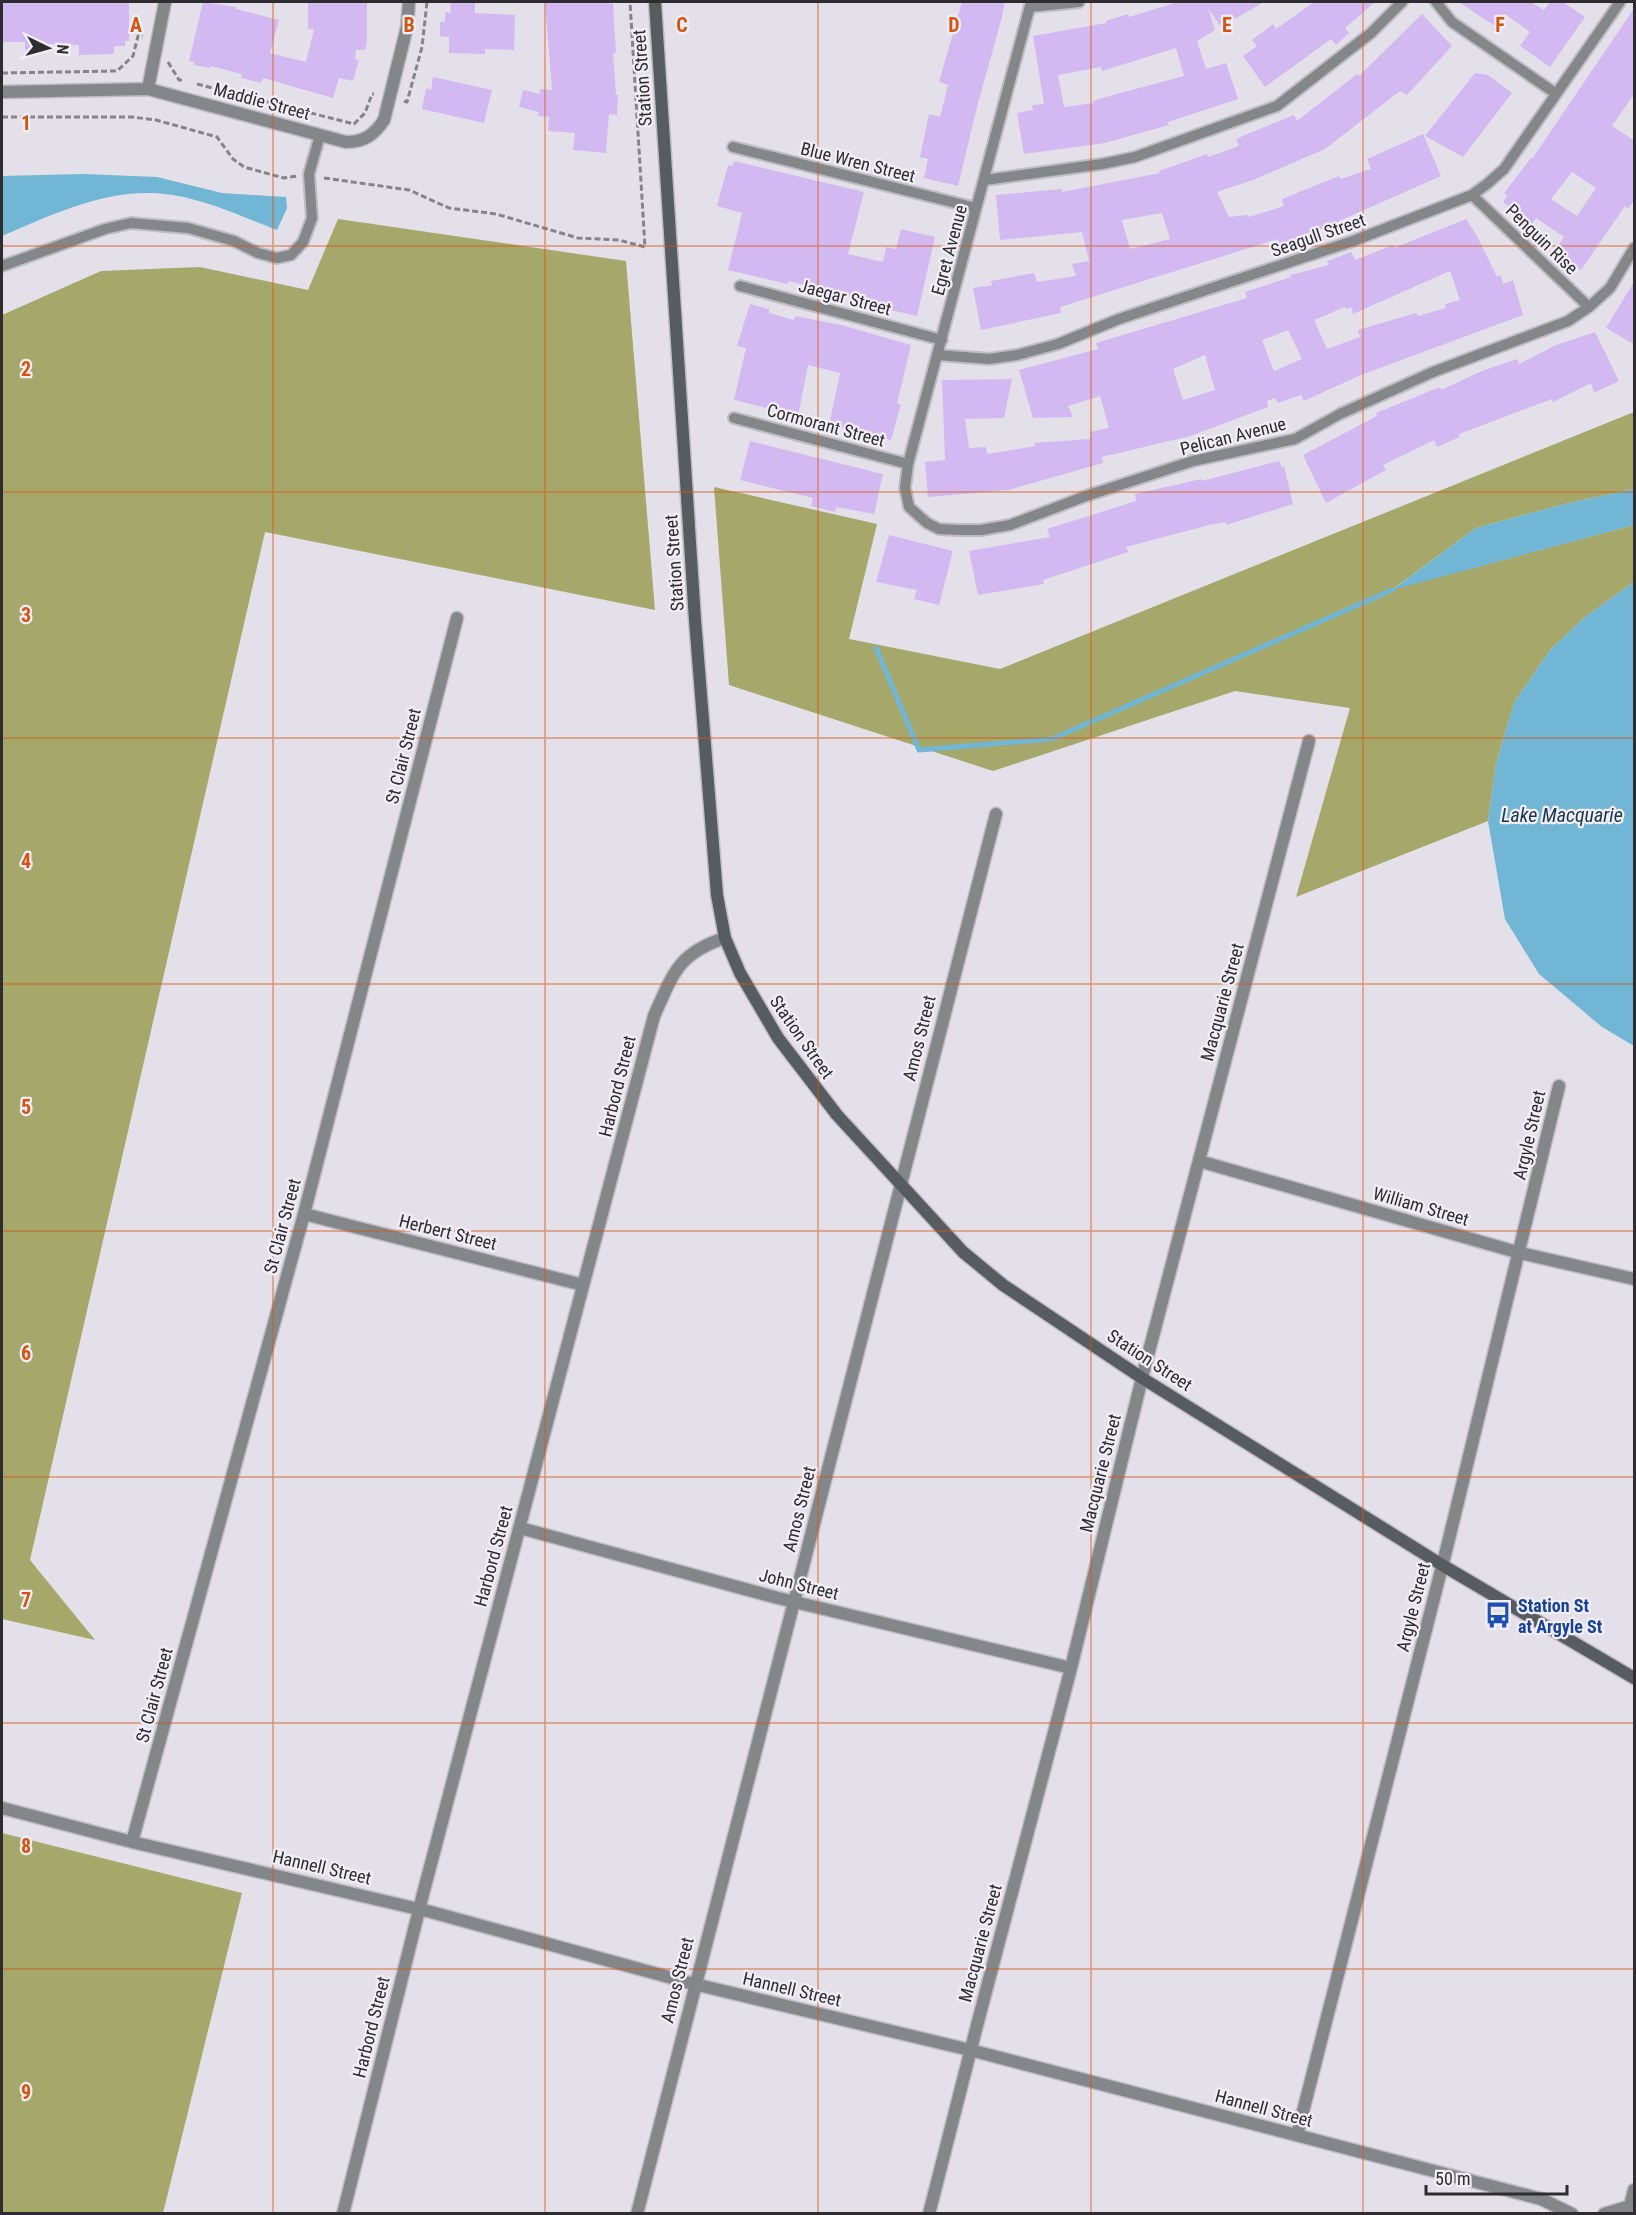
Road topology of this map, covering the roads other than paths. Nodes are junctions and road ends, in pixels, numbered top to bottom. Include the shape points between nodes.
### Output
1 (165, 2) edge
2 (409, 2) edge
3 (655, 2) edge
4 (1079, 2) edge
5 (1402, 2) edge
6 (1436, 2) edge
7 (1620, 2) edge
8 (1030, 4) edge
9 (148, 89) junction
10 (2, 92) edge
11 (1555, 93) junction
12 (320, 135) junction
13 (733, 147) dead end
14 (985, 180) junction
15 (1472, 195) junction
16 (976, 208) junction
17 (1635, 248) edge
18 (2, 266) edge
19 (740, 286) dead end
20 (1589, 307) junction
21 (942, 340) junction
22 (938, 355) junction
23 (734, 418) dead end
24 (908, 464) junction
25 (909, 507) joint
26 (457, 618) dead end
27 (1309, 741) dead end
28 (996, 814) dead end
29 (725, 938) junction
30 (1559, 1086) dead end
31 (1198, 1161) junction
32 (900, 1186) junction
33 (304, 1214) junction
34 (1520, 1253) junction
35 (1635, 1279) edge
36 (583, 1285) junction
37 (1142, 1378) junction
38 (519, 1528) junction
39 (1442, 1565) junction
40 (794, 1602) junction
41 (1071, 1668) junction
42 (1635, 1678) edge
43 (2, 1808) edge
44 (132, 1842) junction
45 (420, 1909) junction
46 (694, 1984) junction
47 (970, 2050) junction
48 (1297, 2135) junction
49 (1635, 2190) edge
50 (1633, 2205) edge
51 (342, 2214) edge
52 (637, 2214) edge
53 (929, 2214) edge
54 (1572, 2214) edge
55 (1604, 2214) edge

1 - 9 street
2 - 12 street, Maddie Street via 390,98 377,131 358,142
3 - 29 street, Station Street via 704,751 717,895
4 - 8 lane
5 - 14 lane via 1371,33 1277,106 1135,157
6 - 11 lane via 1452,22
7 - 11 lane, Seagull Street
8 - 14 lane, Egret Avenue
9 - 10 street, Maddie Street
9 - 12 street, Maddie Street
11 - 15 lane, Seagull Street via 1504,169
12 - 18 lane via 309,174 312,218 303,242 291,255 277,258 188,228 131,223
13 - 16 lane, Blue Wren Street
14 - 16 lane, Egret Avenue
15 - 20 lane, Penguin Rise
15 - 22 lane, Seagull Street via 1058,344 989,358
16 - 21 lane, Egret Avenue
17 - 20 lane, Pelican Avenue via 1610,288
19 - 21 lane, Jaegar Street
20 - 25 lane, Pelican Avenue via 1568,321 1433,372 1295,439 1193,461 1010,525 981,530 939,529
21 - 22 lane, Egret Avenue
22 - 24 lane, Egret Avenue
23 - 24 lane, Cormorant Street
24 - 25 lane, Egret Avenue via 905,488
26 - 33 street, St Clair Street
27 - 31 street, Macquarie Street
28 - 32 street, Amos Street
29 - 32 street, Station Street via 753,998 778,1038 837,1115
29 - 36 street, Harbord Street via 699,948 681,964 654,1016
30 - 34 street, Argyle Street
31 - 34 street, William Street
31 - 37 street, Macquarie Street
32 - 37 street, Station Street via 963,1252 1003,1285
32 - 40 street, Amos Street
33 - 36 street, Herbert Street
33 - 44 street, St Clair Street
34 - 35 street, William Street
34 - 39 street, Argyle Street
36 - 38 street, Harbord Street
37 - 39 street, Station Street
37 - 41 street, Macquarie Street
38 - 40 street, John Street
38 - 45 street, Harbord Street
39 - 42 street, Station Street
39 - 48 street, Argyle Street
40 - 41 street, John Street
40 - 46 street, Amos Street
41 - 47 street, Macquarie Street
43 - 44 street, Hannell Street
44 - 45 street, Hannell Street
45 - 46 street, Hannell Street
45 - 51 street, Harbord Street
46 - 47 street, Hannell Street
46 - 52 street, Amos Street
47 - 48 street, Hannell Street
47 - 53 street, Macquarie Street
48 - 54 street, Hannell Street via 1541,2199
49 - 50 street
50 - 55 street

